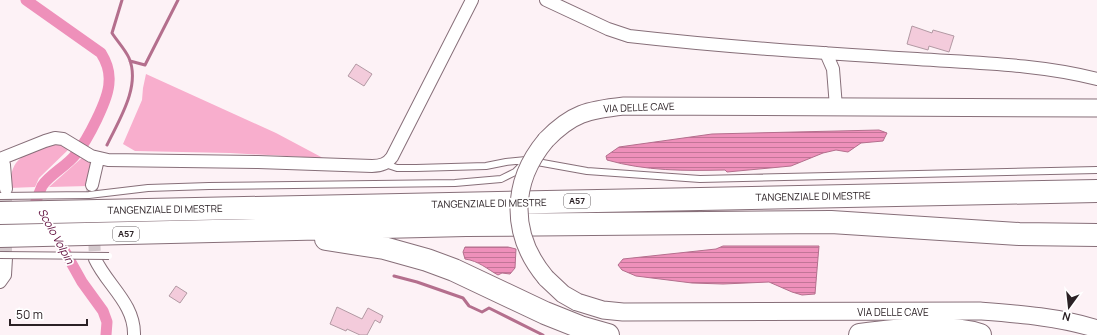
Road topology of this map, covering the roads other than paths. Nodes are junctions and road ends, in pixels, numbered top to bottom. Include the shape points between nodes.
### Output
1 (472, 0) edge
2 (546, 0) edge
3 (826, 53) junction
4 (1097, 79) edge
5 (836, 107) junction
6 (1097, 108) edge
7 (94, 157) junction
8 (1, 159) edge
9 (526, 160) junction
10 (385, 164) junction
11 (1097, 170) edge
12 (1097, 190) edge
13 (86, 197) junction
14 (5, 202) edge
15 (169, 233) junction
16 (1097, 235) edge
17 (8, 236) edge
18 (2, 256) edge
19 (109, 256) dead end
20 (95, 259) tunnel mouth
21 (0, 282) edge
22 (1097, 329) edge
23 (134, 335) edge
24 (608, 335) edge
25 (860, 335) edge
26 (980, 335) edge

1 - 10 street via 392,157
2 - 3 street via 608,30 629,36
3 - 4 street via 1033,68
3 - 5 street via 833,68
5 - 6 main road, VIA DELLE CAVE
5 - 22 main road, VIA DELLE CAVE, bridge via 624,106 594,110 577,116 557,128 539,148 528,167 521,187 519,209 521,230 528,251 536,265 557,289 570,298 594,308 614,311 980,311 1052,319
7 - 8 street via 68,142 55,138
7 - 10 street via 108,160 372,166
7 - 13 street
8 - 14 street via 4,165
9 - 10 lane via 486,166 416,168 397,168
9 - 11 lane via 587,171 700,179
9 - 13 lane via 515,172 502,179 455,183 148,188
12 - 13 highway, TANGENZIALE DI MESTRE / A57
13 - 14 highway, TANGENZIALE DI MESTRE / A57
15 - 16 highway, A57 via 466,226 831,222 1019,234
15 - 17 highway, A57
15 - 24 highway, A57 via 329,240 384,248 454,270 545,313
18 - 19 lane, bridge
18 - 21 street via 5,275
20 - 23 street via 129,308
25 - 26 highway via 903,330 956,330

